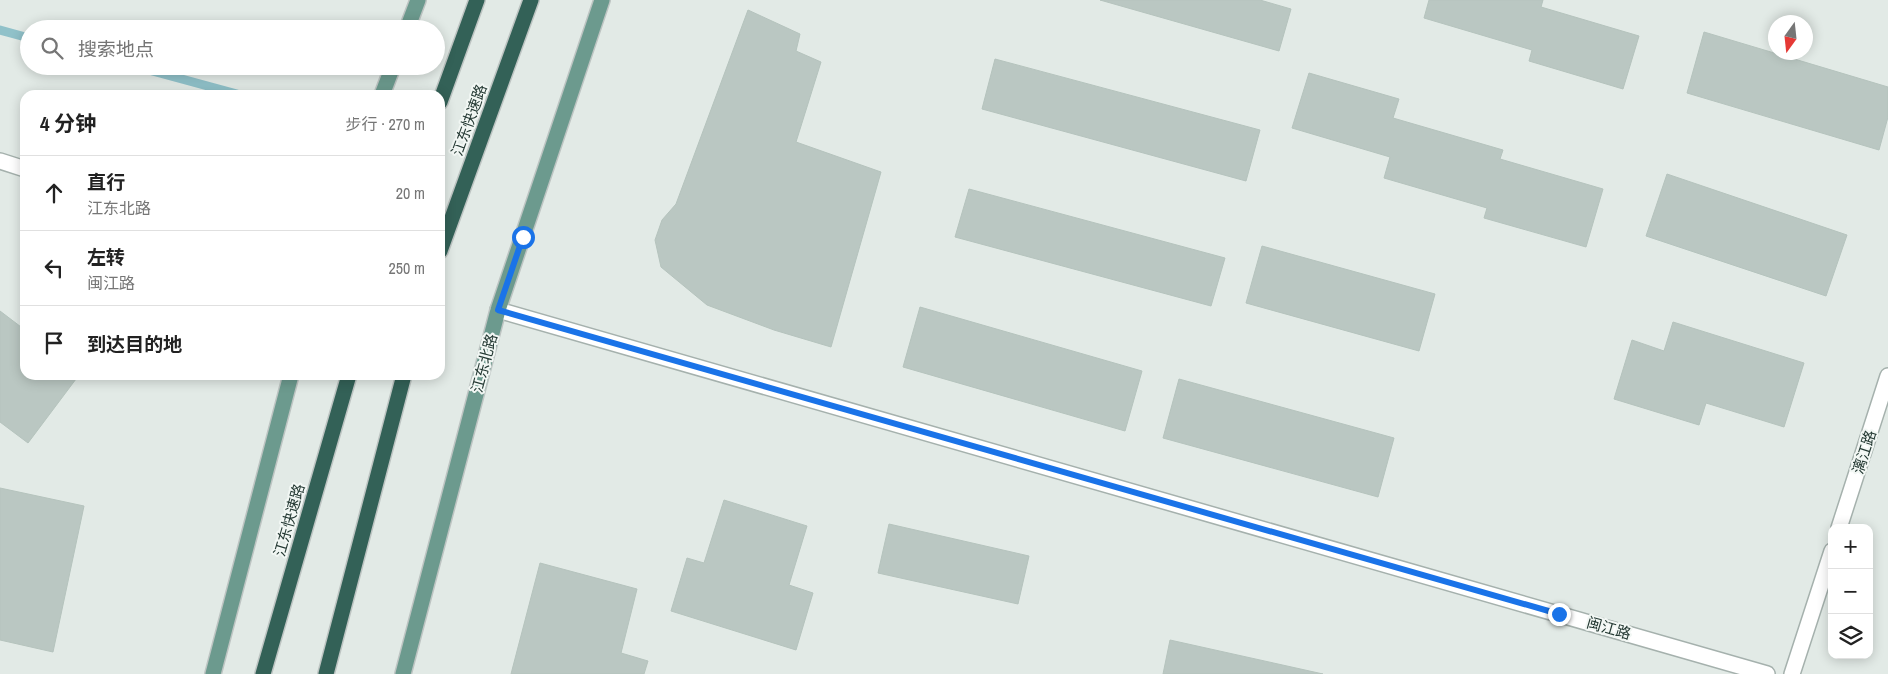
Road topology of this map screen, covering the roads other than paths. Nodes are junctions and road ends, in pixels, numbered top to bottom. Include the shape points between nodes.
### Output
1 (418, 0) edge
2 (477, 0) edge
3 (531, 0) edge
4 (602, 0) edge
5 (410, 20) edge
6 (390, 75) edge
7 (384, 90) edge
8 (444, 90) edge
9 (0, 161) edge
10 (20, 167) edge
11 (445, 237) edge
12 (498, 310) junction
13 (1888, 376) edge
14 (290, 380) edge
15 (348, 380) edge
16 (403, 380) edge
17 (1840, 524) edge
18 (1828, 563) edge
19 (213, 674) edge
20 (263, 674) edge
21 (326, 674) edge
22 (403, 674) edge
23 (1768, 674) edge
24 (1792, 674) edge

1 - 5 main road
2 - 8 highway
3 - 11 highway, 江东快速路
4 - 12 main road, 江东北路
6 - 7 main road
9 - 10 street
12 - 22 main road, 江东北路
12 - 23 street, 闽江路
13 - 17 street, 漓江路
14 - 19 main road
15 - 20 highway, 江东快速路
16 - 21 highway
18 - 24 street

